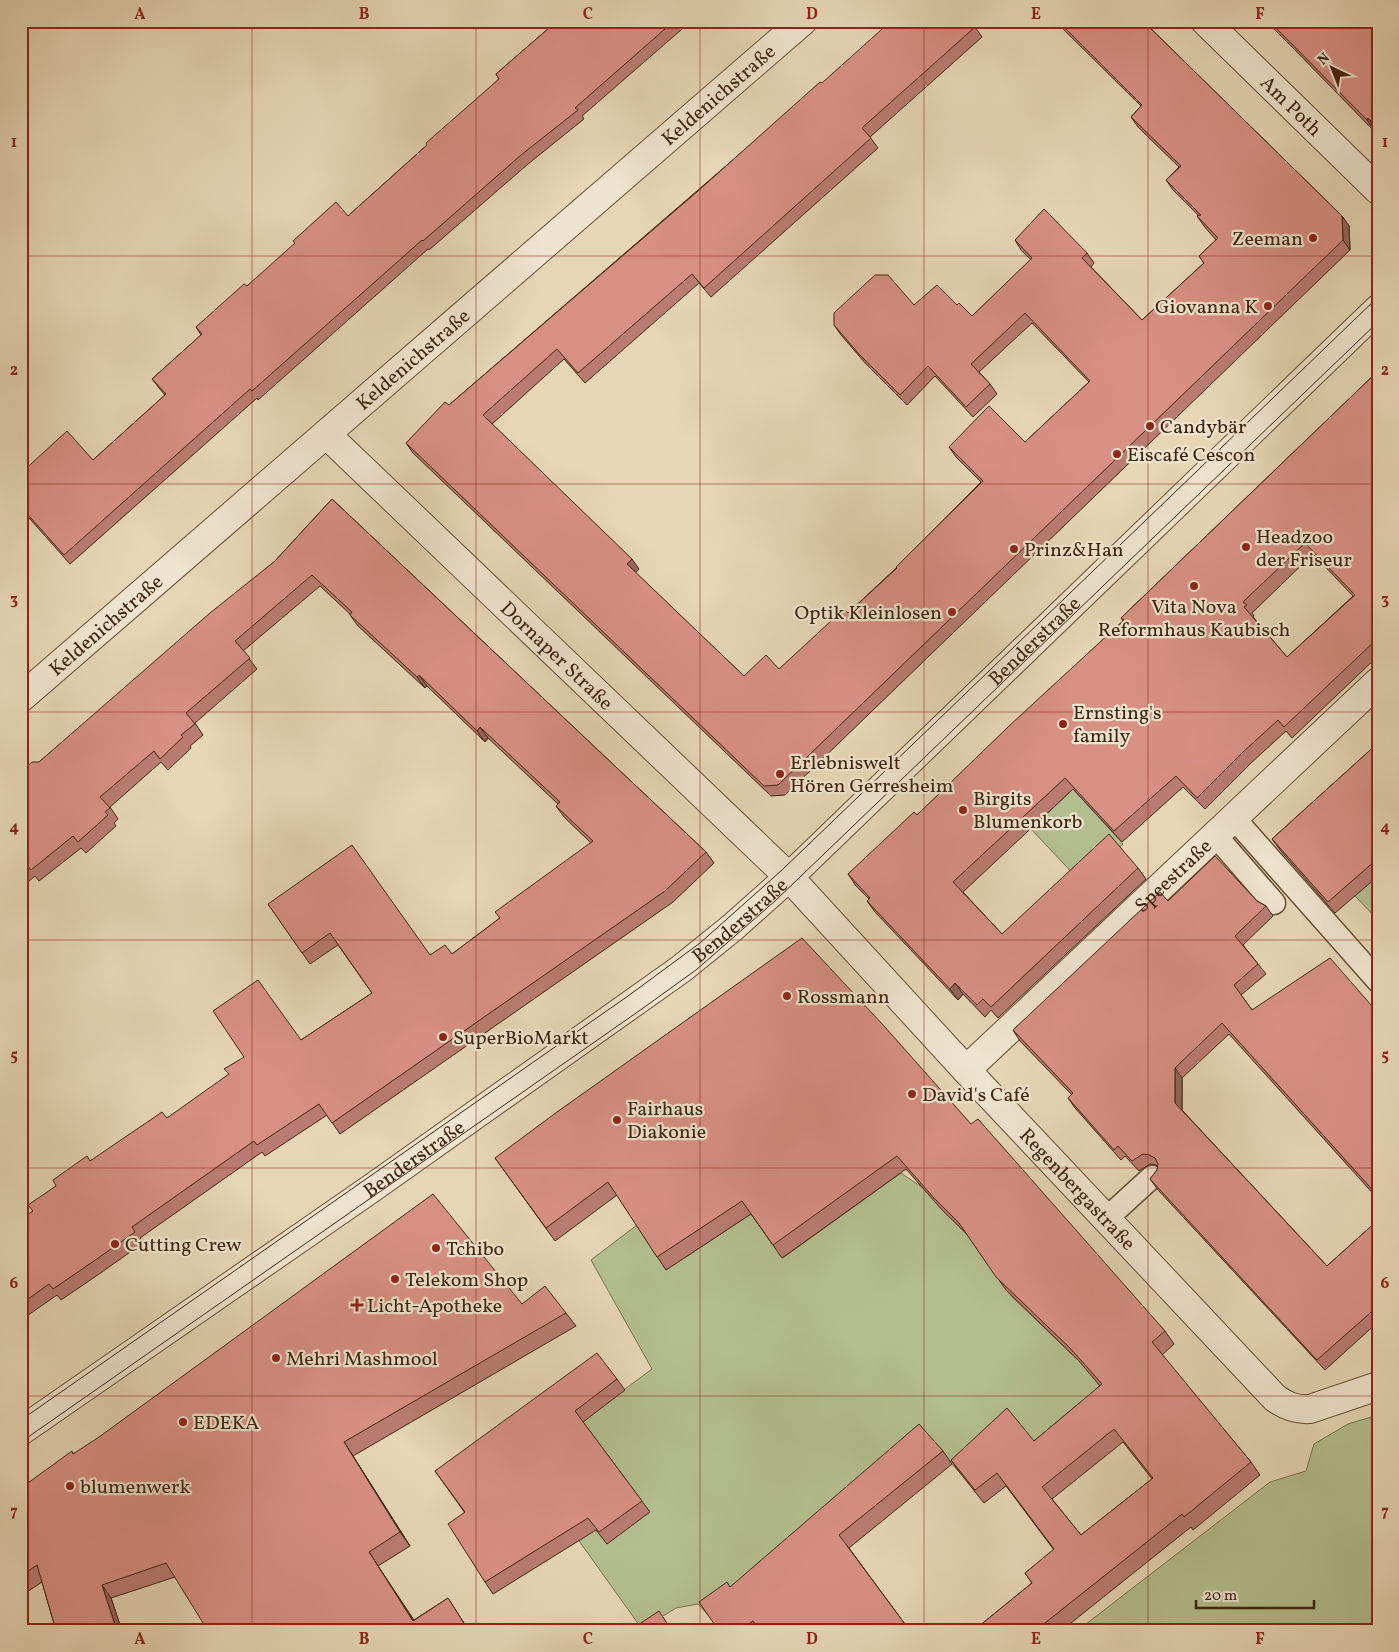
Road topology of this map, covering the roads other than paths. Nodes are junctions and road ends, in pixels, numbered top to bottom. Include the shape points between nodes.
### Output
1 (803, 21) edge
2 (1205, 21) edge
3 (1378, 190) edge
4 (1378, 309) edge
5 (326, 434) junction
6 (1378, 682) edge
7 (21, 698) edge
8 (1224, 826) junction
9 (789, 877) junction
10 (1274, 903) dead end
11 (1378, 981) edge
12 (966, 1070) junction
13 (1152, 1177) edge
14 (1106, 1219) junction
15 (1378, 1386) edge
16 (21, 1431) edge

1 - 5 street, Keldenichstraße
2 - 3 street, Am Poth
4 - 9 street, Benderstraße
5 - 7 street, Keldenichstraße
5 - 9 street, Dornaper Straße
6 - 8 street, Speestraße
8 - 10 lane
8 - 11 lane
8 - 12 street, Speestraße
9 - 12 street, Regenbergastraße
9 - 16 street, Benderstraße via 681,969
12 - 14 street, Regenbergastraße
13 - 14 lane
14 - 15 street, Regenbergastraße via 1263,1386 1287,1406 1310,1409

